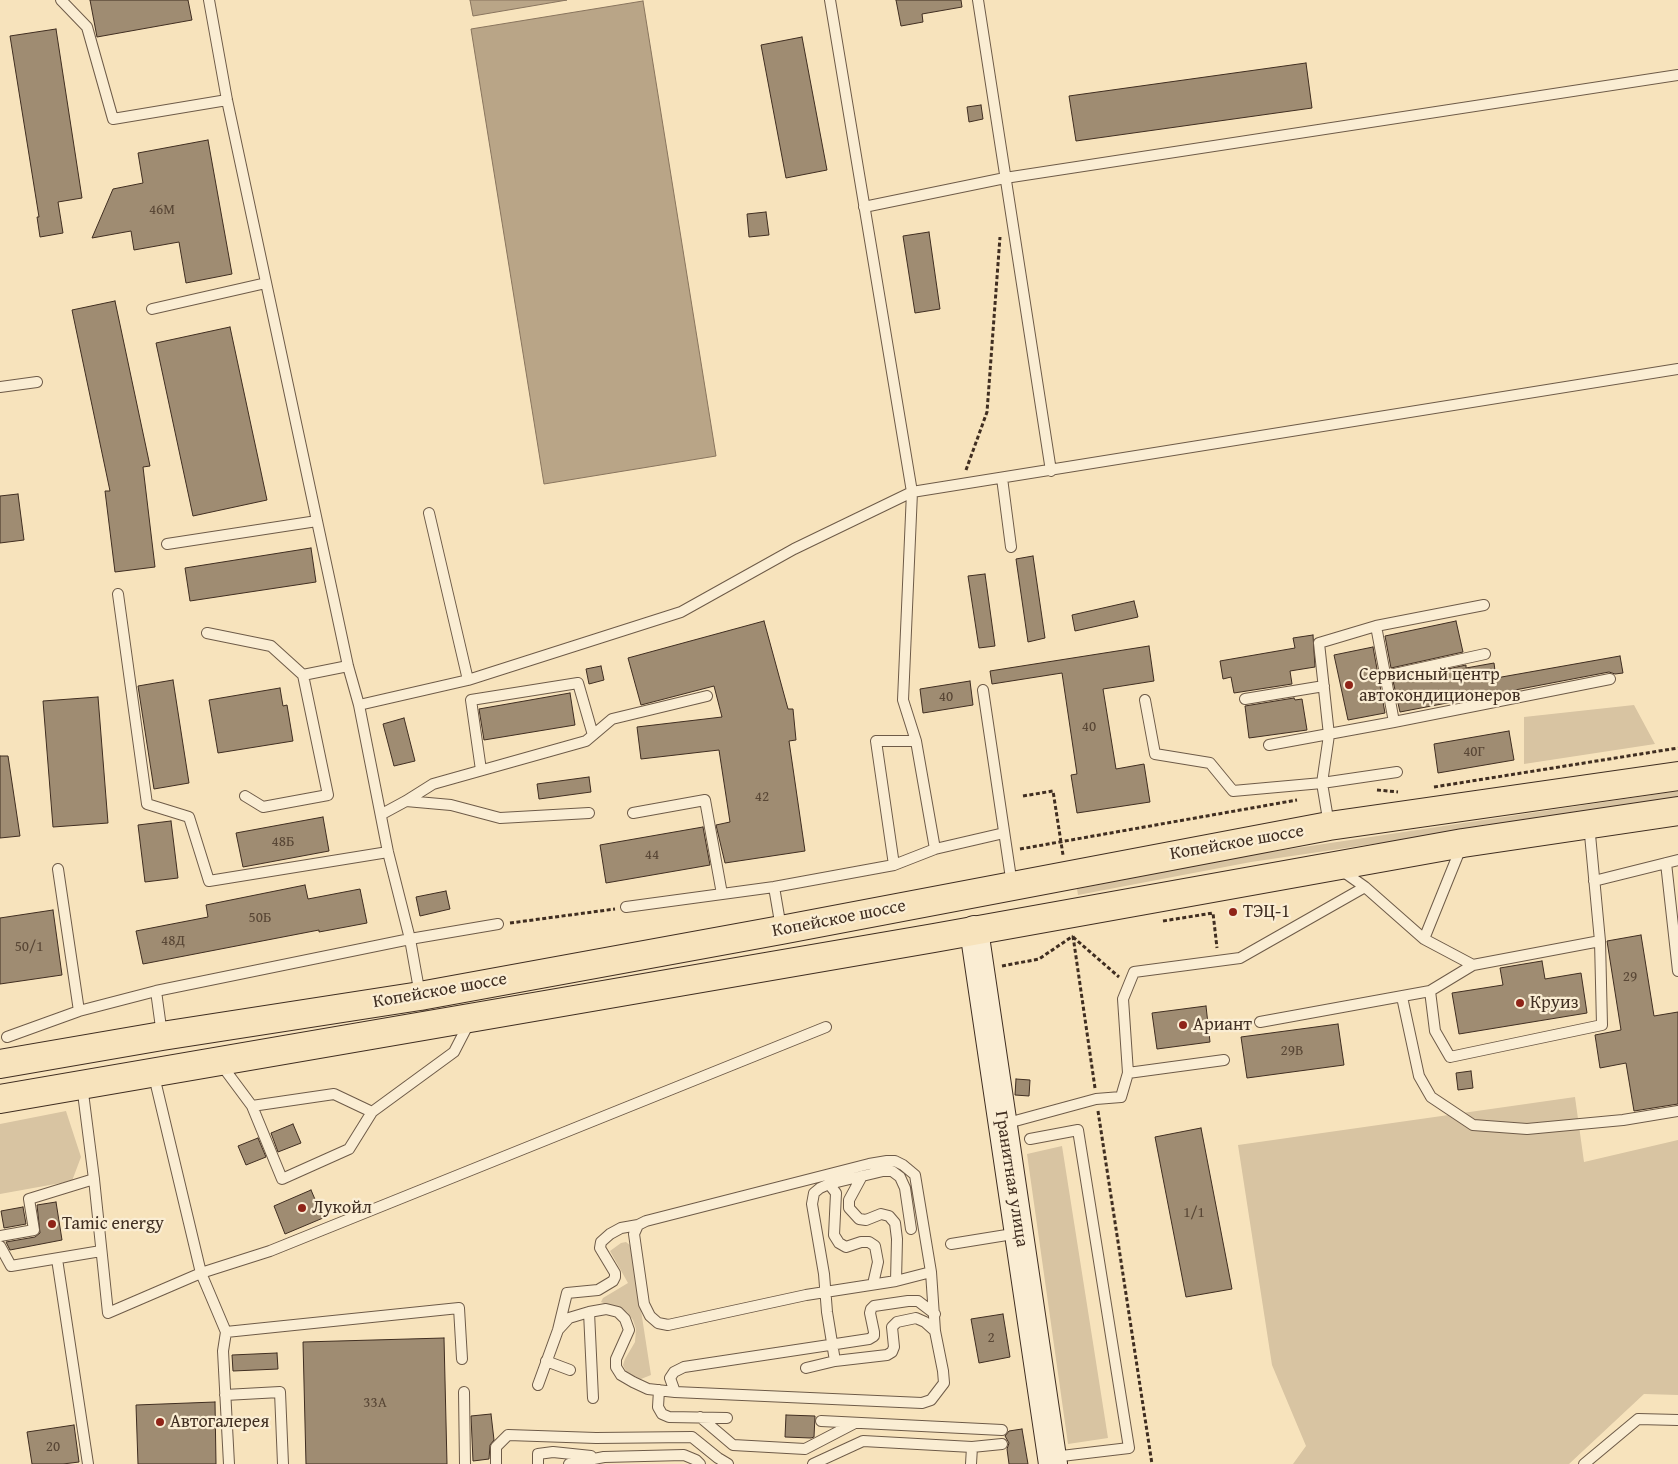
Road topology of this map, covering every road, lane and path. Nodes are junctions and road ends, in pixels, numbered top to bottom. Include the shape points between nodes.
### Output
1 (61, 0) edge
2 (209, 0) edge
3 (830, 0) edge
4 (978, 0) edge
5 (1678, 75) edge
6 (227, 100) junction
7 (1005, 178) junction
8 (864, 207) junction
9 (1000, 237) dead end
10 (266, 283) junction
11 (152, 309) dead end
12 (1678, 368) edge
13 (37, 382) dead end
14 (0, 387) edge
15 (1051, 470) junction
16 (1002, 478) junction
17 (961, 484) junction
18 (912, 492) junction
19 (429, 513) dead end
20 (317, 521) junction
21 (167, 544) dead end
22 (1011, 547) dead end
23 (118, 594) dead end
24 (1484, 604) dead end
25 (1376, 626) junction
26 (207, 633) dead end
27 (1485, 654) dead end
28 (348, 666) junction
29 (303, 675) junction
30 (1385, 676) junction
31 (1610, 679) dead end
32 (468, 680) junction
33 (1324, 686) junction
34 (983, 690) dead end
35 (707, 696) dead end
36 (1245, 699) dead end
37 (1145, 700) dead end
38 (360, 705) junction
39 (1394, 722) junction
40 (593, 735) junction
41 (1329, 735) junction
42 (916, 741) junction
43 (1269, 745) dead end
44 (1678, 748) edge
45 (480, 770) junction
46 (1397, 772) dead end
47 (1678, 776) edge
48 (1322, 783) junction
49 (1426, 788) dead end
50 (1370, 791) dead end
51 (1407, 791) dead end
52 (245, 796) dead end
53 (1023, 796) dead end
54 (1324, 796) junction
55 (406, 801) junction
56 (1678, 811) edge
57 (589, 813) dead end
58 (382, 814) junction
59 (633, 814) dead end
60 (1589, 824) junction
61 (1329, 826) junction
62 (1004, 833) junction
63 (1060, 841) junction
64 (1464, 843) junction
65 (935, 849) junction
66 (1007, 851) junction
67 (388, 852) junction
68 (1678, 860) edge
69 (1666, 863) junction
70 (894, 865) junction
71 (1334, 865) junction
72 (58, 869) dead end
73 (1067, 875) junction
74 (1594, 881) junction
75 (1012, 886) junction
76 (774, 887) junction
77 (1366, 887) junction
78 (722, 894) junction
79 (969, 894) junction
80 (626, 907) joint
81 (1157, 922) dead end
82 (498, 924) joint
83 (781, 930) junction
84 (974, 930) junction
85 (1082, 935) dead end
86 (1073, 936) junction
87 (410, 939) junction
88 (1424, 939) junction
89 (1600, 941) junction
90 (1219, 961) junction
91 (1473, 965) junction
92 (1678, 971) edge
93 (1129, 985) junction
94 (156, 991) junction
95 (1430, 992) junction
96 (420, 996) junction
97 (1402, 996) junction
98 (79, 1011) junction
99 (472, 1018) junction
100 (1260, 1022) dead end
101 (826, 1027) dead end
102 (162, 1036) junction
103 (7, 1037) dead end
104 (217, 1060) junction
105 (1224, 1060) dead end
106 (0, 1064) edge
107 (153, 1072) junction
108 (1128, 1073) junction
109 (82, 1084) junction
110 (0, 1099) edge
111 (1096, 1099) junction
112 (252, 1106) junction
113 (1678, 1111) edge
114 (372, 1112) junction
115 (1003, 1124) junction
116 (1030, 1138) dead end
117 (862, 1176) junction
118 (94, 1179) junction
119 (829, 1184) junction
120 (638, 1225) junction
121 (911, 1229) dead end
122 (1019, 1232) junction
123 (0, 1236) edge
124 (951, 1244) dead end
125 (0, 1246) edge
126 (101, 1251) junction
127 (57, 1259) junction
128 (931, 1272) junction
129 (201, 1273) junction
130 (896, 1281) junction
131 (873, 1284) junction
132 (825, 1292) junction
133 (589, 1312) junction
134 (935, 1314) junction
135 (558, 1330) junction
136 (936, 1331) junction
137 (226, 1332) junction
138 (832, 1343) junction
139 (462, 1359) dead end
140 (546, 1361) junction
141 (835, 1361) junction
142 (806, 1368) dead end
143 (570, 1370) dead end
144 (538, 1385) dead end
145 (659, 1390) junction
146 (464, 1392) dead end
147 (674, 1392) junction
148 (225, 1394) junction
149 (593, 1398) dead end
150 (700, 1417) junction
151 (727, 1418) dead end
152 (1678, 1420) edge
153 (821, 1421) dead end
154 (856, 1422) junction
155 (1002, 1430) dead end
156 (1002, 1444) dead end
157 (972, 1447) junction
158 (604, 1457) junction
159 (1052, 1460) edge
160 (88, 1464) edge
161 (229, 1464) edge
162 (283, 1464) edge
163 (465, 1464) edge
164 (496, 1464) edge
165 (538, 1464) edge
166 (569, 1464) edge
167 (700, 1464) edge
168 (728, 1464) edge
169 (812, 1464) edge
170 (972, 1464) edge
171 (1152, 1464) edge
172 (1584, 1464) edge

1 - 6 lane via 87,27 113,120
2 - 6 lane
3 - 8 lane
4 - 7 lane
5 - 7 lane
6 - 10 lane
7 - 8 lane
7 - 15 lane
8 - 18 lane
9 - 17 path via 987,412
10 - 11 lane
10 - 20 lane
12 - 15 lane
13 - 14 lane
15 - 16 lane
16 - 17 lane
16 - 22 lane
17 - 18 lane
18 - 32 lane via 794,549 681,612
18 - 42 lane via 902,700
19 - 32 lane
20 - 21 lane
20 - 28 lane
23 - 67 lane via 147,804 189,817 209,882
24 - 25 lane
25 - 30 lane
25 - 33 lane via 1320,643
26 - 29 lane via 271,646
27 - 30 lane
28 - 29 lane
28 - 38 lane
29 - 52 lane via 328,795 263,807
30 - 39 lane
31 - 39 lane
32 - 38 lane
33 - 36 lane
33 - 41 lane
34 - 62 lane
35 - 40 lane via 612,718
37 - 48 lane via 1155,754 1210,764 1233,792
38 - 58 lane
39 - 41 lane
40 - 45 lane via 586,741
40 - 45 lane via 578,683 471,700
41 - 43 lane
41 - 48 lane
42 - 65 lane
42 - 70 lane via 876,741
44 - 49 path
45 - 55 lane via 433,784
46 - 48 lane
47 - 61 main road, Копейское шоссе
48 - 54 lane
50 - 51 path
53 - 63 path via 1054,791
54 - 61 lane
54 - 63 path
55 - 57 lane via 451,805 500,818
55 - 58 lane
56 - 60 main road, Копейское шоссе
58 - 67 lane
59 - 78 lane via 705,800
60 - 64 main road, Копейское шоссе
60 - 74 lane
61 - 73 main road, Копейское шоссе
62 - 65 lane
62 - 66 lane
63 - 66 path
63 - 73 path
64 - 71 main road, Копейское шоссе
64 - 88 lane
65 - 70 lane
66 - 75 lane
67 - 87 lane
68 - 69 lane
69 - 74 lane
69 - 92 lane
70 - 76 lane
71 - 77 lane
71 - 84 main road, Копейское шоссе
72 - 98 lane
73 - 75 main road, Копейское шоссе
74 - 89 lane
75 - 79 main road, Копейское шоссе
76 - 78 lane
76 - 83 lane
77 - 88 lane
77 - 90 lane via 1240,958
78 - 80 lane
79 - 83 main road, Копейское шоссе
79 - 84 main road, Гранитная улица
80 - 82 path
81 - 90 path via 1213,913
82 - 87 lane
83 - 96 main road, Копейское шоссе
84 - 99 main road, Копейское шоссе
84 - 115 street, Гранитная улица
85 - 86 path
86 - 93 path
86 - 111 path
87 - 94 lane
87 - 96 lane
88 - 91 lane
89 - 91 lane
89 - 95 lane via 1602,1025 1450,1057 1435,1031
90 - 93 lane via 1134,972
91 - 95 lane
93 - 108 lane via 1123,999
94 - 98 lane
94 - 102 lane
95 - 97 lane
96 - 102 main road, Копейское шоссе
97 - 100 lane
97 - 113 lane via 1419,1076 1431,1098 1473,1125 1527,1129
98 - 103 lane
99 - 104 main road, Копейское шоссе
99 - 114 lane via 454,1052
101 - 129 lane via 270,1251
102 - 106 main road, Копейское шоссе
104 - 107 main road, Копейское шоссе
104 - 112 lane
105 - 108 lane
107 - 109 main road, Копейское шоссе
107 - 129 lane
108 - 111 lane via 1120,1097
109 - 110 main road, Копейское шоссе
109 - 118 lane
111 - 115 lane
111 - 171 path
112 - 114 lane via 334,1094
112 - 114 lane via 282,1179 348,1149
115 - 122 street, Гранитная улица
116 - 159 lane via 1078,1130 1129,1448
117 - 119 lane
117 - 121 lane via 892,1171 900,1177 905,1188
117 - 130 lane via 849,1200 849,1208 859,1219 866,1220 881,1214 889,1216 895,1223
118 - 123 lane via 29,1200 34,1230
118 - 126 lane
119 - 131 lane via 836,1193 834,1234 839,1243 846,1247 869,1242 875,1246 878,1262
119 - 132 lane via 814,1193 812,1204
120 - 128 lane via 869,1164 895,1161 915,1175
120 - 132 lane via 634,1234 644,1304 658,1323 668,1325
120 - 135 lane via 621,1228 601,1242 600,1248 615,1277 598,1290 567,1293
122 - 124 lane
122 - 159 street, Гранитная улица
125 - 127 lane via 12,1266
126 - 127 lane
126 - 129 lane via 108,1313
127 - 160 lane
128 - 130 lane
128 - 134 lane
129 - 137 lane
130 - 131 lane
131 - 132 lane
132 - 138 lane
133 - 135 lane via 569,1318
133 - 145 lane via 606,1309 618,1312 625,1319 629,1330 616,1359 616,1367 632,1382
133 - 149 lane
134 - 136 lane
134 - 138 lane via 918,1301 874,1306 870,1313 874,1336
135 - 140 lane
136 - 141 lane via 916,1318 897,1322 892,1327 892,1352
136 - 147 lane via 944,1384 931,1400 922,1403
137 - 139 lane via 459,1308
137 - 148 lane via 222,1351
138 - 141 lane
138 - 147 lane via 684,1367 670,1378
140 - 143 lane
140 - 144 lane
141 - 142 lane
145 - 147 lane
145 - 150 lane via 658,1407 662,1414
146 - 163 lane
148 - 161 lane
148 - 162 lane via 280,1392
150 - 151 lane
150 - 154 lane via 733,1445 805,1449
152 - 172 lane via 1638,1419
153 - 154 lane
154 - 155 lane
156 - 157 lane
157 - 169 lane via 863,1441
157 - 170 lane
158 - 165 lane via 553,1452 538,1454
158 - 166 lane
158 - 167 lane via 684,1455
164 - 168 lane via 496,1447 508,1435 517,1435 692,1437

